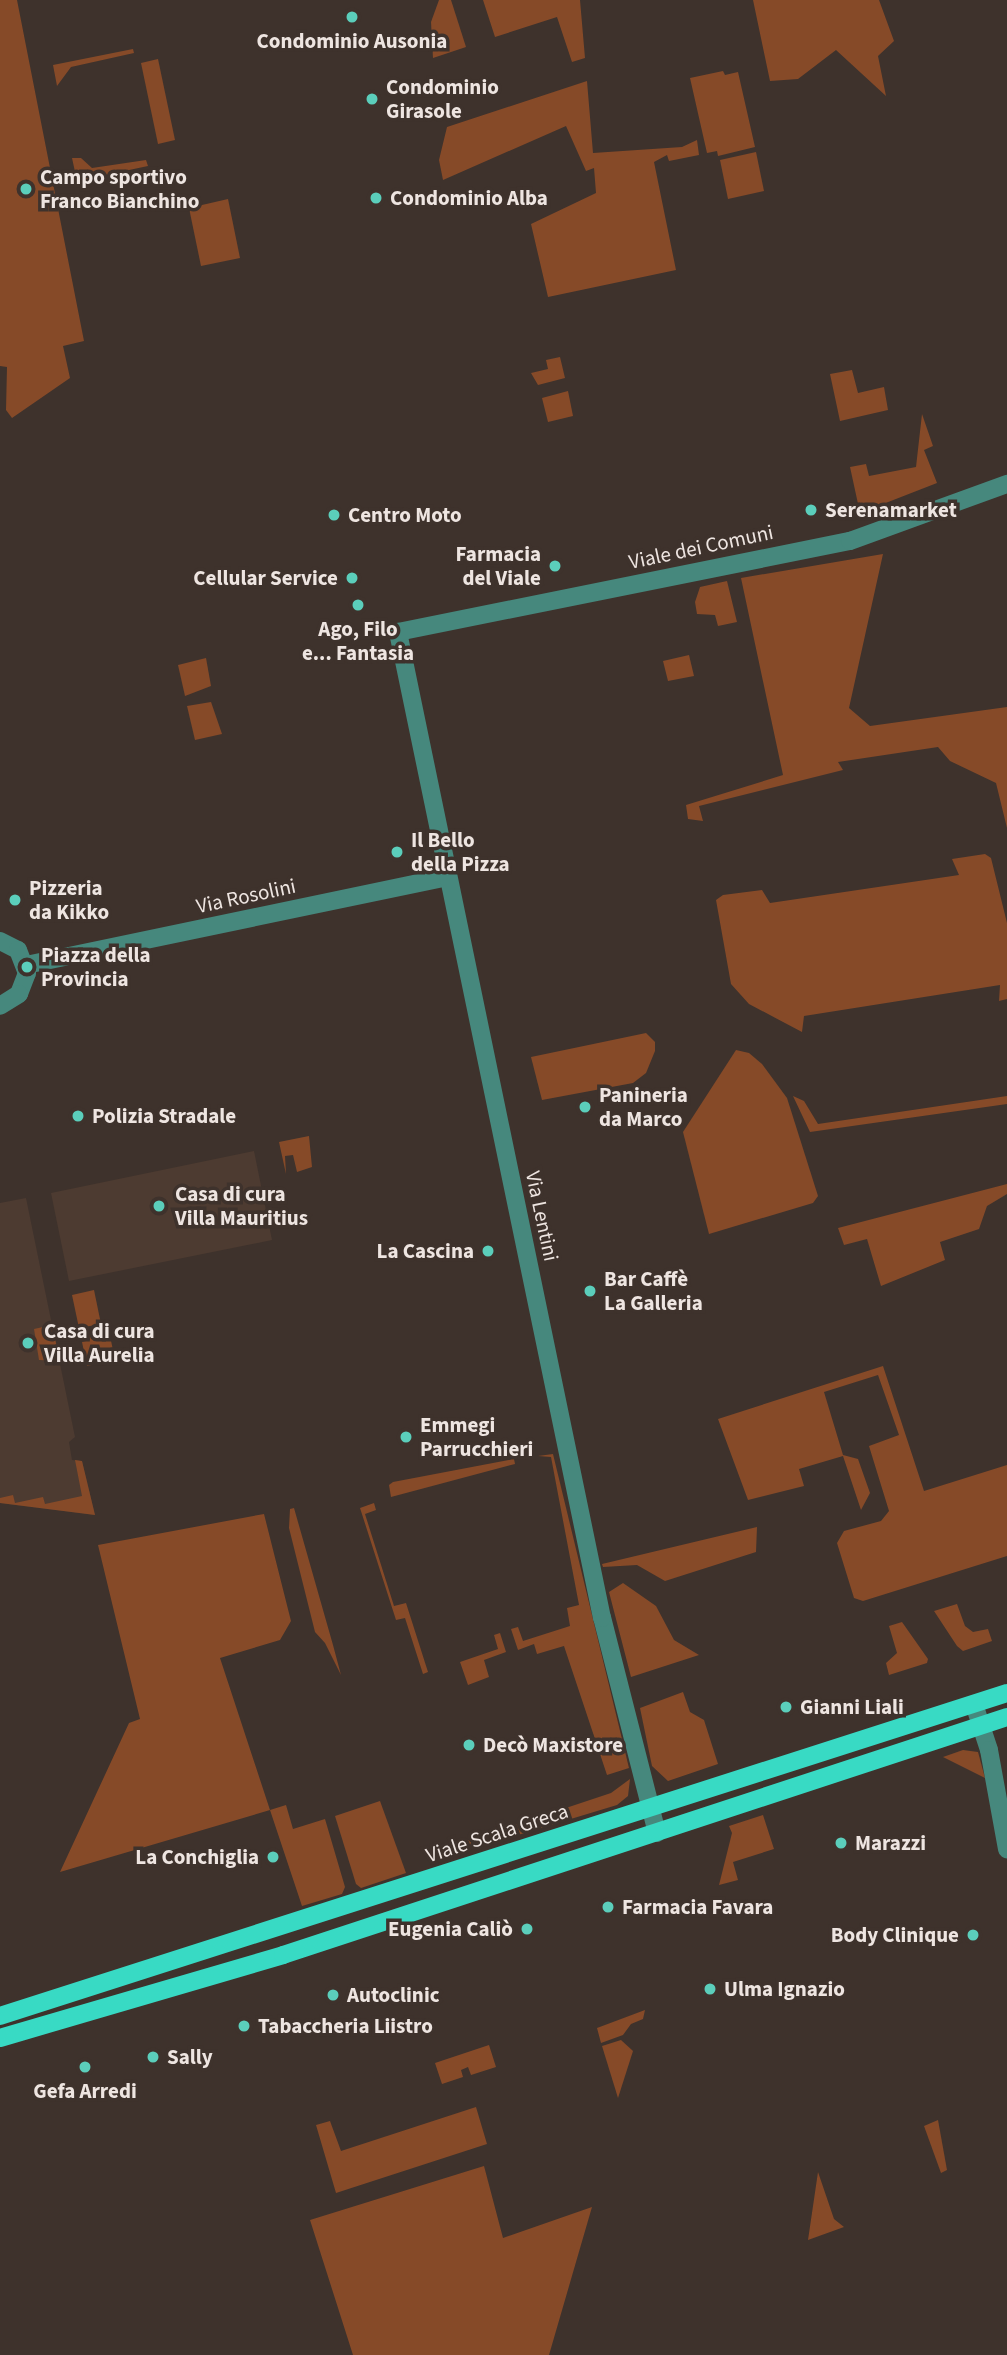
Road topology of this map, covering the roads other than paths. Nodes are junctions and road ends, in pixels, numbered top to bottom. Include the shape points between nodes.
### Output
1 (1007, 484) edge
2 (398, 632) joint
3 (447, 877) junction
4 (0, 941) edge
5 (26, 965) junction
6 (0, 1006) edge
7 (1007, 1693) edge
8 (974, 1704) junction
9 (1007, 1717) edge
10 (982, 1726) junction
11 (650, 1808) junction
12 (657, 1833) junction
13 (1007, 1849) edge
14 (0, 2016) edge
15 (0, 2038) edge

1 - 2 street, Viale dei Comuni via 850,541
2 - 3 street, Via Lentini
3 - 5 street, Via Rosolini
3 - 11 street, Via Lentini via 602,1618
4 - 5 street via 18,950
5 - 6 street via 23,988
7 - 8 main road, Viale Scala Greca
8 - 10 street
8 - 11 main road, Viale Scala Greca
9 - 10 main road
10 - 12 main road
10 - 13 street
11 - 12 street, Via Lentini
11 - 14 main road, Viale Scala Greca
12 - 15 main road via 283,1955

